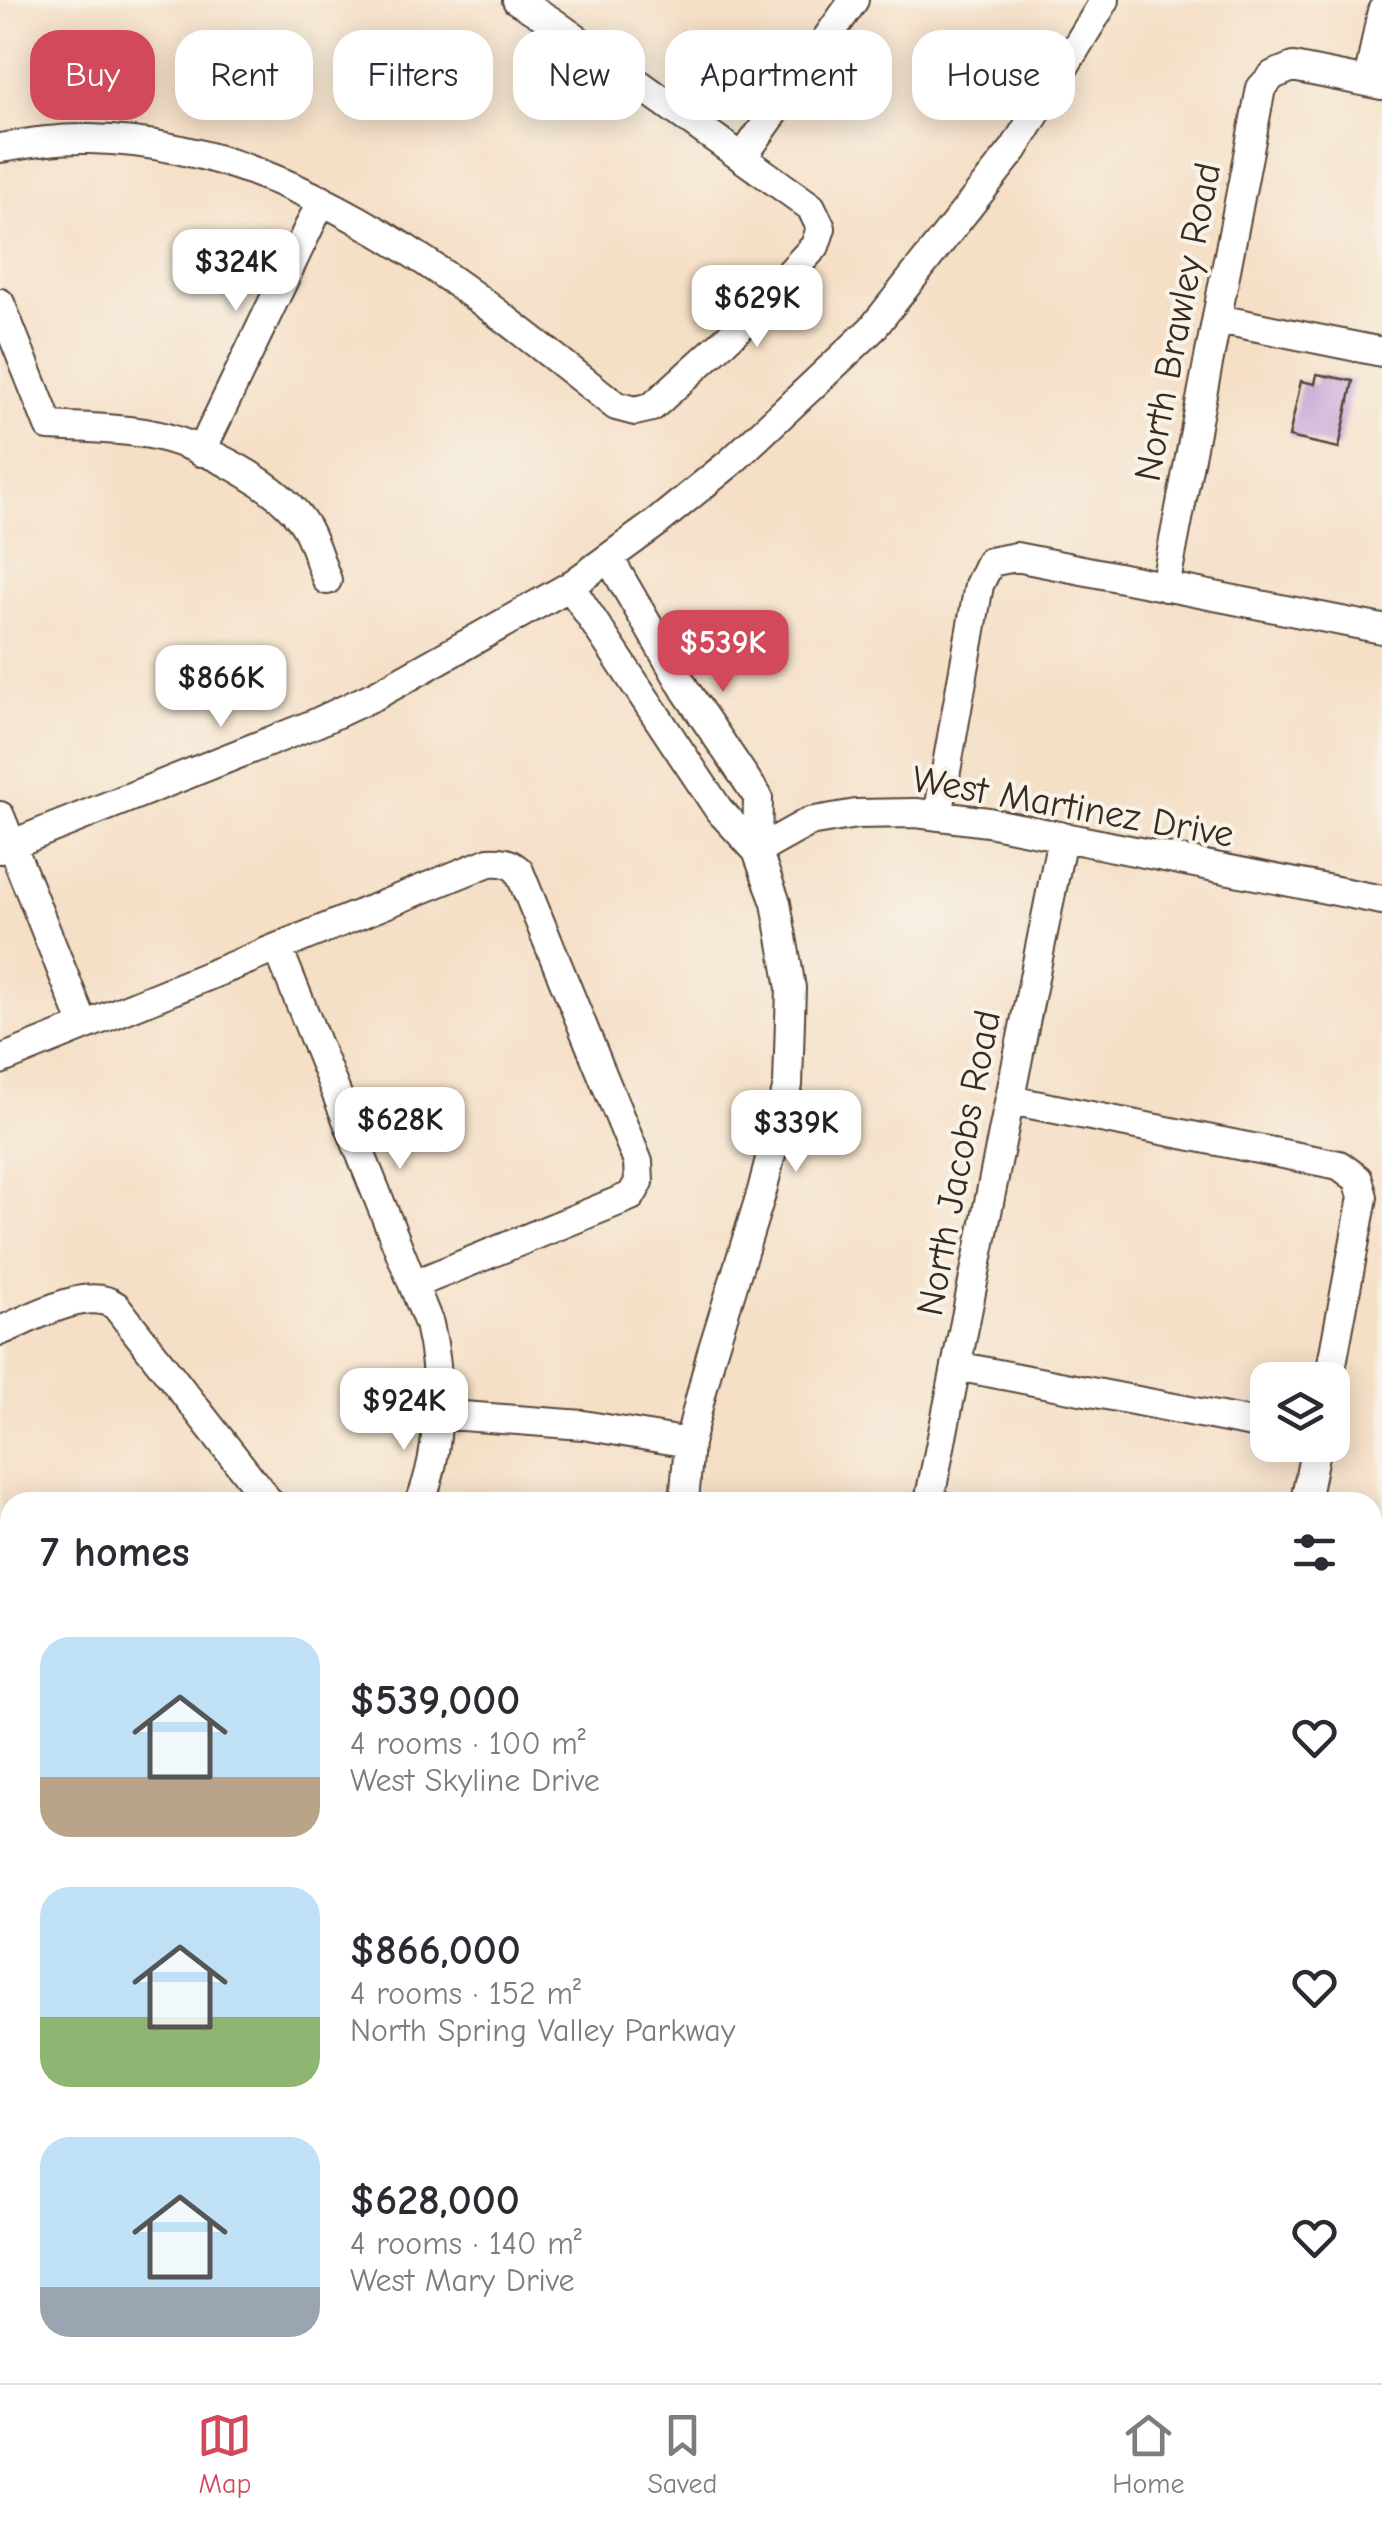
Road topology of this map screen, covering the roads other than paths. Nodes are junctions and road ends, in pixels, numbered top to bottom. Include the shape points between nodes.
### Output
1 (517, 0) edge
2 (854, 0) edge
3 (1105, 0) edge
4 (1382, 11) edge
5 (1375, 83) edge
6 (0, 148) edge
7 (742, 158) junction
8 (322, 200) junction
9 (0, 302) edge
10 (1218, 319) junction
11 (1382, 352) edge
12 (201, 452) junction
13 (609, 558) junction
14 (326, 580) dead end
15 (570, 586) junction
16 (1165, 587) junction
17 (1382, 630) edge
18 (0, 816) edge
19 (938, 816) junction
20 (1062, 838) junction
21 (6, 847) edge
22 (757, 851) junction
23 (1382, 900) edge
24 (278, 948) junction
25 (84, 1026) junction
26 (0, 1060) edge
27 (1010, 1100) junction
28 (414, 1284) junction
29 (0, 1331) edge
30 (1332, 1362) edge
31 (956, 1366) junction
32 (436, 1414) junction
33 (1250, 1423) edge
34 (690, 1444) junction
35 (1313, 1462) edge
36 (261, 1492) edge
37 (423, 1492) edge
38 (685, 1492) edge
39 (931, 1492) edge
40 (1307, 1492) edge

1 - 7 street
2 - 7 street
3 - 13 street via 1014,149 872,329 731,462
4 - 5 street
5 - 10 street, North Brawley Road via 1293,68 1261,88
6 - 8 street via 50,140 134,143 254,170
7 - 8 street via 811,207 821,228 816,246 652,407 635,412 616,406 393,240
8 - 12 street
9 - 12 street via 48,426 146,433
10 - 11 street
10 - 16 street, North Brawley Road
12 - 14 street via 291,508 307,528
13 - 15 street
13 - 22 street via 758,797
15 - 21 street via 316,723
15 - 22 street via 719,810
16 - 17 street
16 - 19 street via 1016,557 990,562
18 - 21 street
19 - 20 street, West Martinez Drive
19 - 22 street, West Martinez Drive via 856,814 809,822
20 - 23 street, West Martinez Drive
20 - 27 street, North Jacobs Road
21 - 25 street
22 - 34 street via 776,903 791,988 788,1084
24 - 25 street
24 - 28 street
24 - 28 street via 489,862 508,863 518,872 638,1162 639,1182 631,1196
25 - 26 street
27 - 30 street via 1338,1166 1358,1179 1364,1197
27 - 31 street, North Jacobs Road
28 - 32 street via 435,1349
29 - 36 street via 80,1299 98,1297 116,1306
31 - 33 street
31 - 39 street, North Jacobs Road
32 - 34 street via 583,1425
32 - 37 street
34 - 38 street
35 - 40 street

